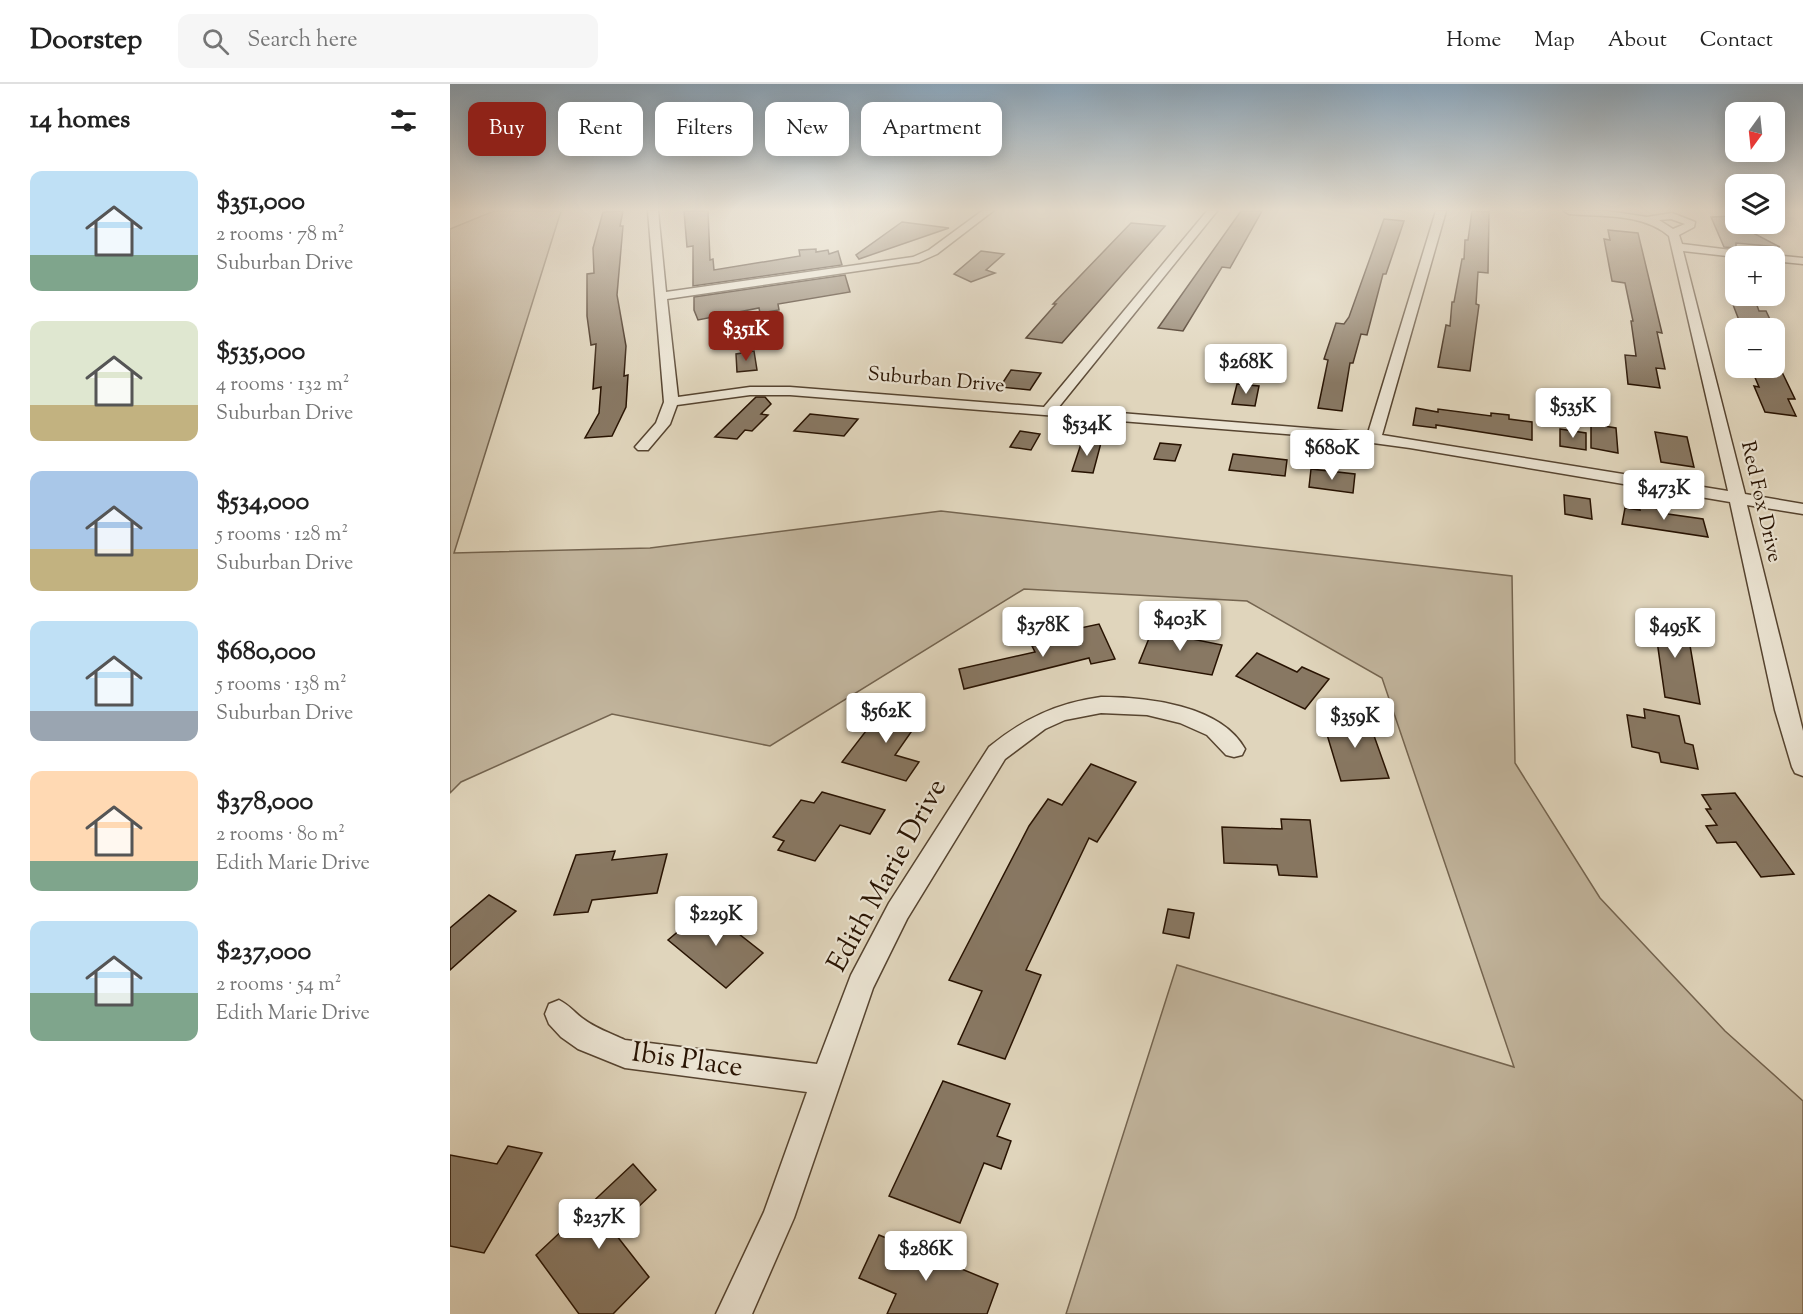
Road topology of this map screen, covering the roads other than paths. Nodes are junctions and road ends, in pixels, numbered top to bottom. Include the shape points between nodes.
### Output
1 (658, 268) edge
2 (856, 268) edge
3 (1165, 268) edge
4 (1424, 268) edge
5 (1683, 268) edge
6 (661, 296) junction
7 (671, 402) junction
8 (1047, 412) junction
9 (1374, 438) junction
10 (643, 447) dead end
11 (1737, 498) junction
12 (1803, 509) edge
13 (1234, 749) dead end
14 (1803, 766) edge
15 (559, 1014) dead end
16 (826, 1080) junction
17 (735, 1314) edge

1 - 6 street
2 - 6 street
3 - 8 street
4 - 9 street
5 - 11 street, Red Fox Drive
6 - 7 street
7 - 8 street, Suburban Drive via 778,390
7 - 10 street via 663,424
8 - 9 street, Suburban Drive
9 - 11 street, Suburban Drive
11 - 12 street, Suburban Drive
11 - 14 street, Red Fox Drive via 1786,710
13 - 16 street, Edith Marie Drive via 1222,734 1204,722 1145,707 1115,704 1074,708 1047,717 1015,736 990,762 898,911 861,984
15 - 16 street, Ibis Place via 588,1039 625,1054
16 - 17 street, Edith Marie Drive via 778,1218

